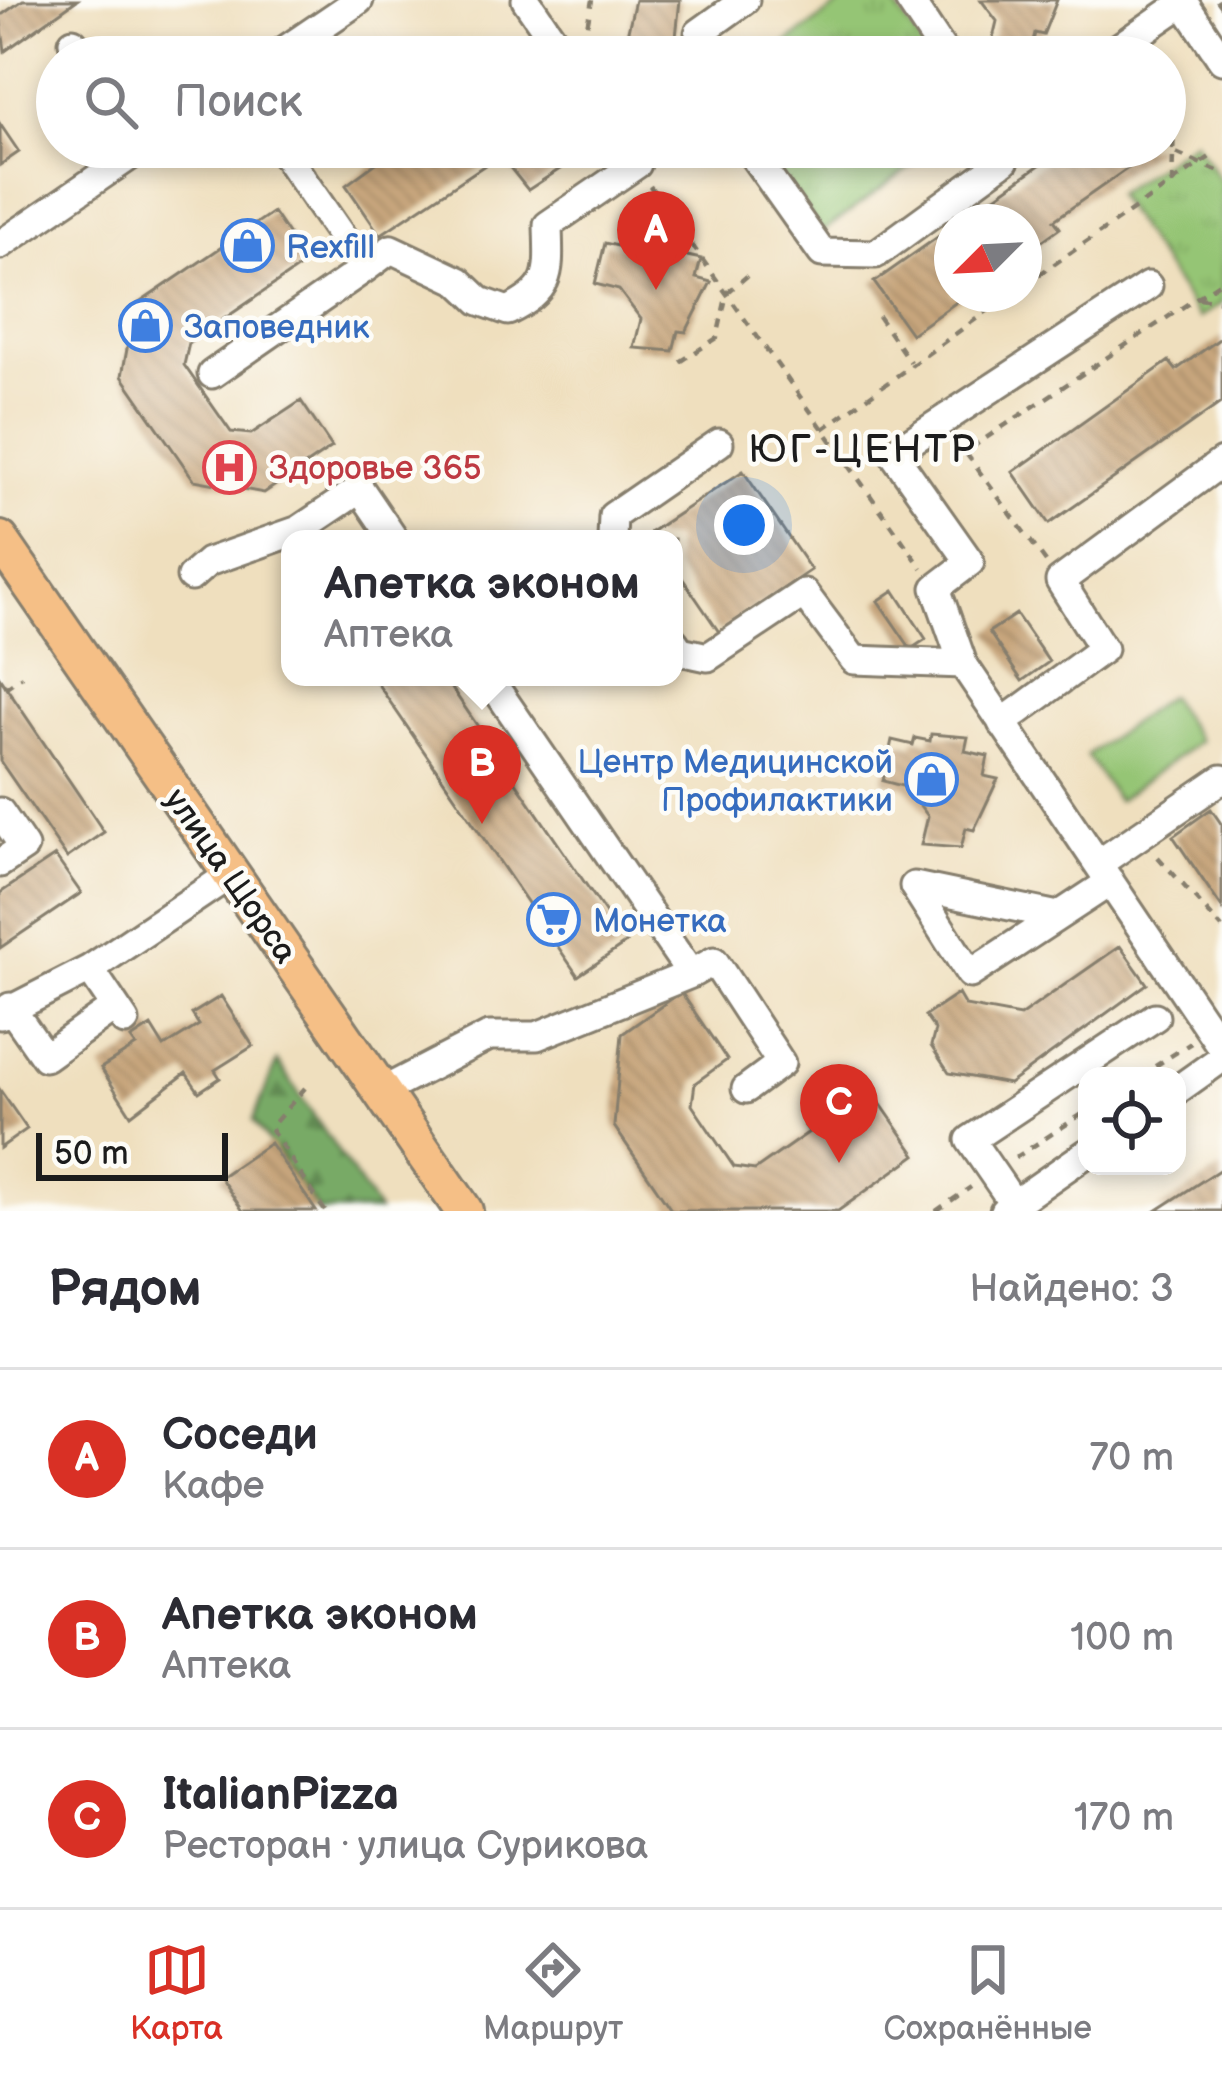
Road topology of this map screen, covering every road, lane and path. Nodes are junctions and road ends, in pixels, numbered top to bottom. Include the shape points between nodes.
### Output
1 (358, 0) edge
2 (526, 0) edge
3 (592, 0) edge
4 (745, 0) edge
5 (909, 0) edge
6 (1217, 0) edge
7 (1183, 1) edge
8 (1222, 8) edge
9 (306, 36) edge
10 (551, 36) edge
11 (585, 36) edge
12 (700, 36) edge
13 (933, 36) edge
14 (1134, 36) edge
15 (1222, 60) edge
16 (1214, 154) dead end
17 (1186, 157) edge
18 (1202, 164) junction
19 (112, 168) edge
20 (294, 168) edge
21 (616, 168) edge
22 (641, 168) edge
23 (762, 168) edge
24 (994, 168) edge
25 (1174, 168) edge
26 (1222, 173) edge
27 (1172, 185) junction
28 (0, 245) edge
29 (364, 269) junction
30 (1042, 273) edge
31 (747, 276) dead end
32 (1222, 281) edge
33 (1148, 286) dead end
34 (727, 293) junction
35 (1199, 298) junction
36 (1222, 301) edge
37 (984, 312) edge
38 (878, 316) dead end
39 (680, 362) dead end
40 (910, 362) junction
41 (212, 374) dead end
42 (823, 428) junction
43 (718, 443) dead end
44 (1222, 462) edge
45 (299, 530) edge
46 (388, 530) edge
47 (612, 530) edge
48 (281, 536) edge
49 (0, 540) edge
50 (191, 577) dead end
51 (1060, 581) junction
52 (936, 588) junction
53 (683, 652) edge
54 (963, 664) junction
55 (22, 676) dead end
56 (494, 686) edge
57 (5, 688) dead end
58 (1002, 723) junction
59 (1222, 779) edge
60 (0, 812) edge
61 (1152, 851) dead end
62 (0, 863) edge
63 (1104, 873) junction
64 (231, 874) junction
65 (1058, 916) junction
66 (1222, 928) edge
67 (90, 970) junction
68 (692, 974) junction
69 (5, 1011) edge
70 (1155, 1017) dead end
71 (1216, 1039) edge
72 (1222, 1058) edge
73 (1158, 1067) edge
74 (1186, 1084) edge
75 (305, 1088) dead end
76 (746, 1088) dead end
77 (383, 1091) junction
78 (1078, 1159) edge
79 (1009, 1207) edge
80 (326, 1211) edge
81 (464, 1211) edge

1 - 9 street
2 - 10 street
3 - 11 path
4 - 12 street
5 - 13 street
6 - 8 path
7 - 14 street
7 - 15 street
16 - 18 path
17 - 18 path
18 - 26 path
18 - 27 path
19 - 28 street
20 - 29 street
21 - 29 street via 548,225 549,277 532,299 508,311 391,249
22 - 34 path
23 - 24 street via 822,254 876,254
25 - 27 path
27 - 30 path
29 - 41 street
31 - 34 path
32 - 35 path
33 - 52 street via 892,453 970,562
34 - 39 path via 717,338
34 - 42 path
35 - 36 path
35 - 51 path via 965,452
37 - 40 path
38 - 40 path
40 - 42 path
42 - 52 path
43 - 47 street via 613,516
44 - 51 street
45 - 46 street via 360,489
48 - 50 street via 208,562
49 - 64 main road, улица Щорса
51 - 58 street via 1103,650
52 - 54 street
53 - 54 street via 708,657 804,592 854,660
54 - 58 street
55 - 57 path
56 - 68 street
58 - 63 street
59 - 63 street
60 - 62 street via 24,847
61 - 66 path
63 - 65 street
63 - 71 street
64 - 67 street
64 - 77 main road, улица Щорса
65 - 65 street via 970,974 914,886 1016,908
67 - 69 street
67 - 69 street via 120,1014 45,1057
68 - 76 street via 715,961 781,1063
68 - 77 street via 537,1036 489,1036
70 - 79 street via 970,1140
71 - 73 path
72 - 74 street
75 - 80 path via 270,1128
77 - 81 main road, улица Щорса
78 - 79 street

